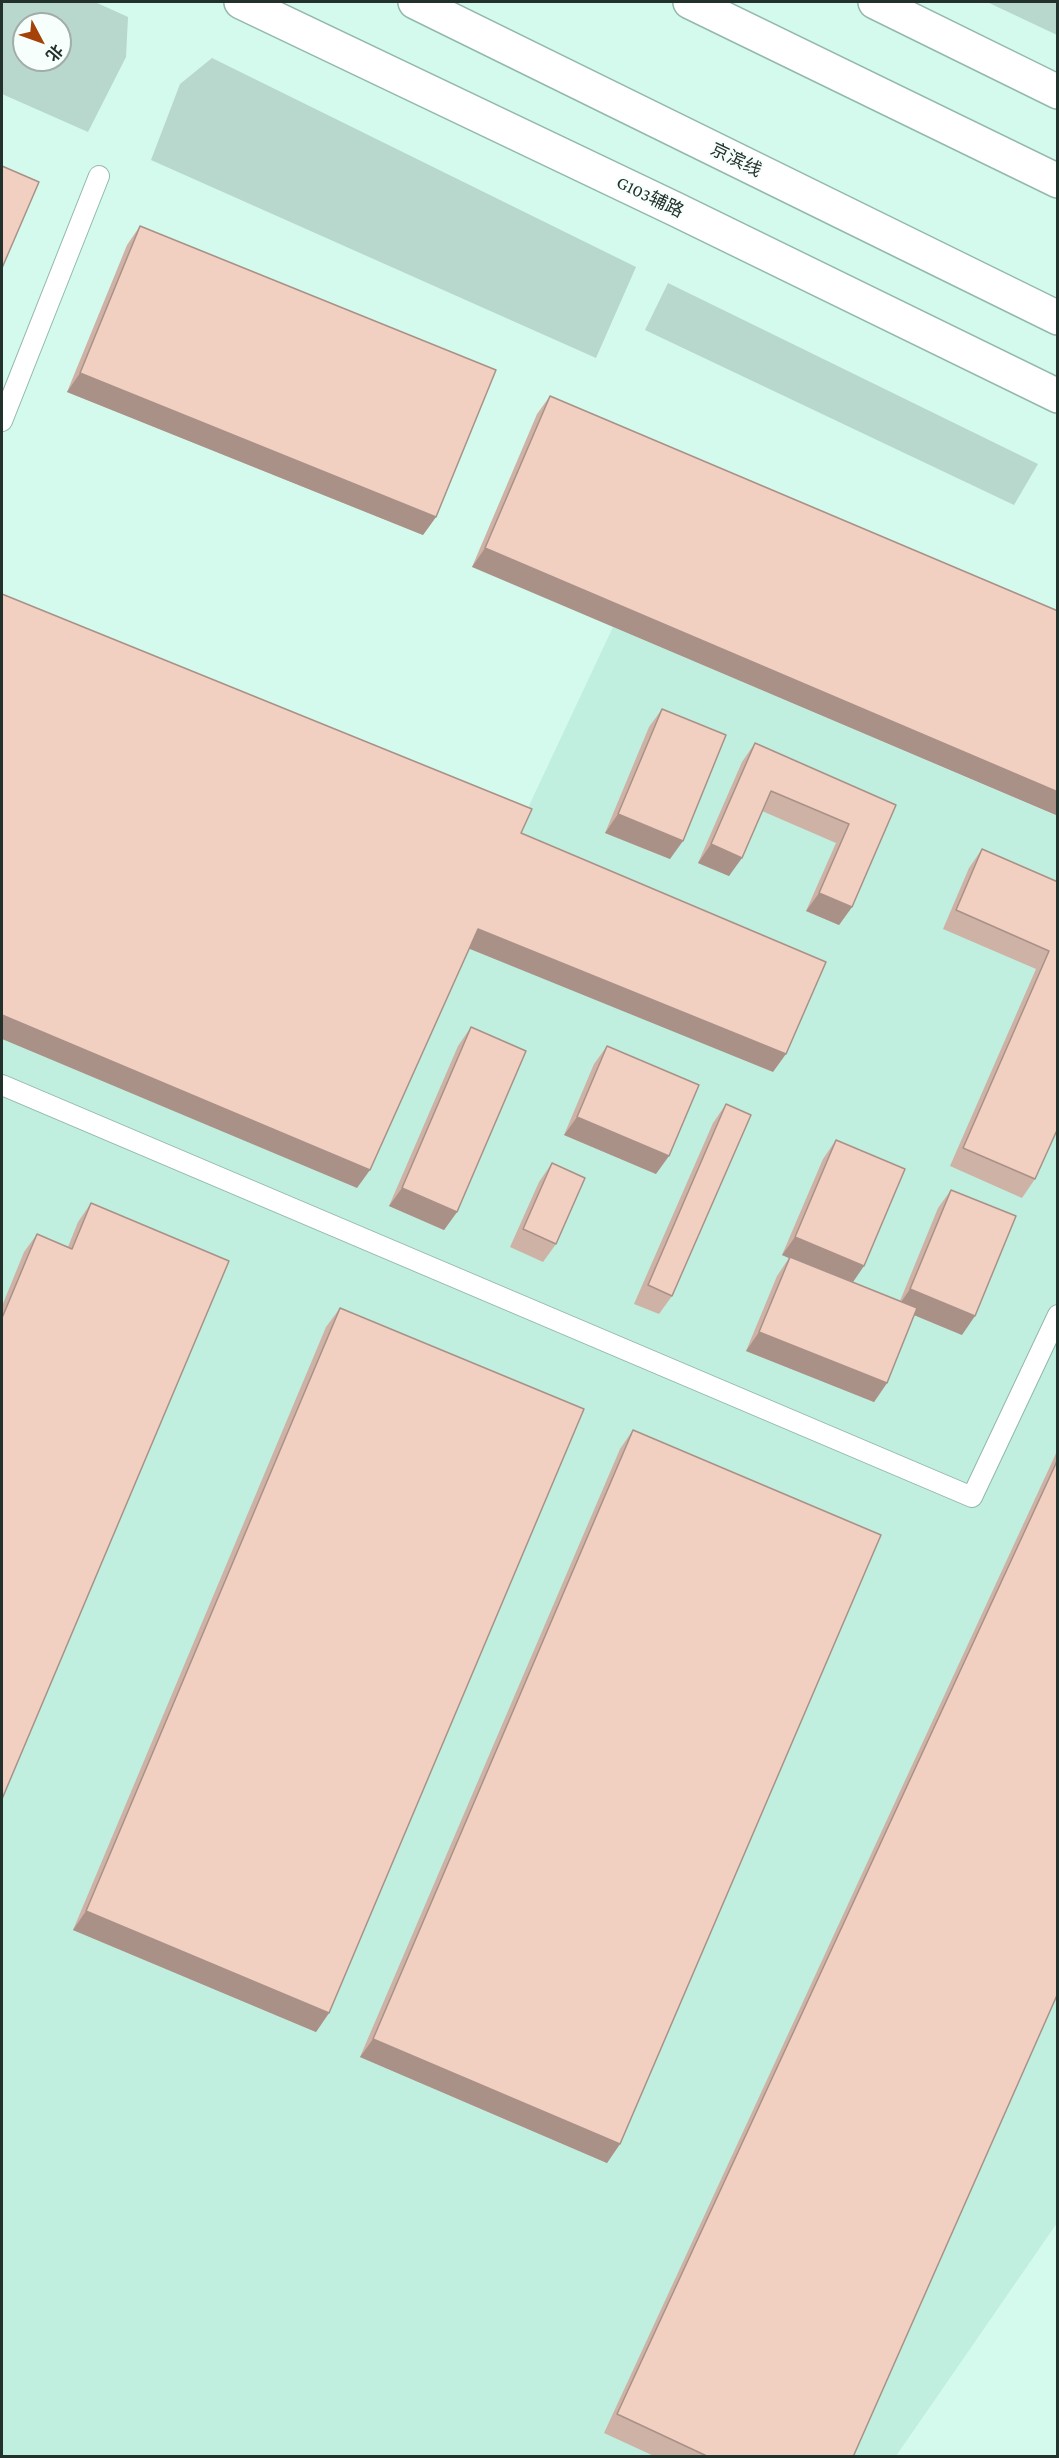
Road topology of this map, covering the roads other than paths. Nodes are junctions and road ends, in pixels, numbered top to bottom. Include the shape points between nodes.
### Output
1 (241, 2) edge
2 (415, 2) edge
3 (690, 2) edge
4 (875, 2) edge
5 (1058, 92) edge
6 (99, 176) dead end
7 (1058, 181) edge
8 (1058, 318) edge
9 (1058, 396) edge
10 (2, 421) edge
11 (2, 1085) edge
12 (1058, 1315) edge

1 - 9 main road, G103辅路
2 - 8 main road, 京滨线
3 - 7 main road
4 - 5 main road
6 - 10 lane
11 - 12 lane via 972,1497

